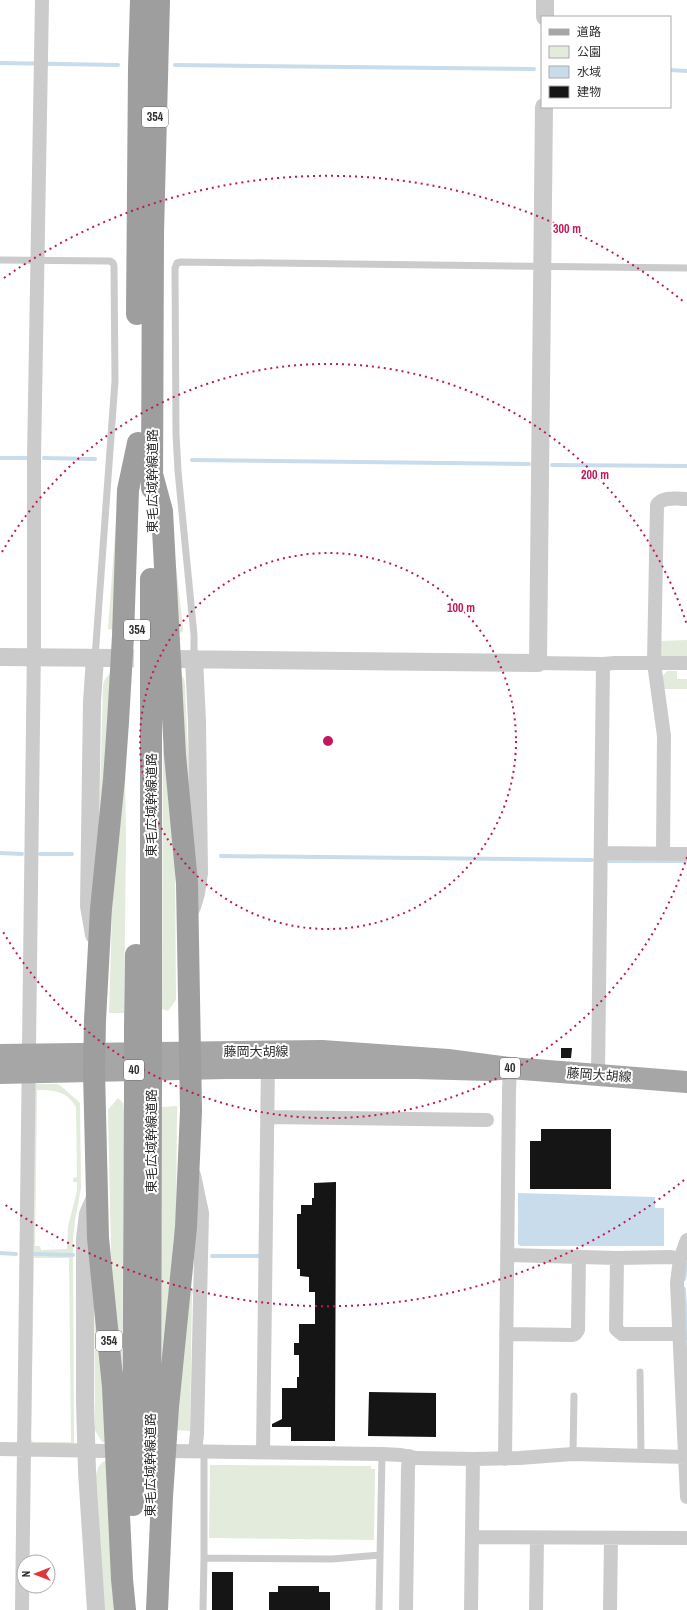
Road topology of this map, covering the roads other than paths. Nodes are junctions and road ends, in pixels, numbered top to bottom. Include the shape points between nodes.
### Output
1 (42, 0) edge
2 (141, 0) edge
3 (159, 0) edge
4 (545, 0) edge
5 (545, 16) edge
6 (544, 108) edge
7 (0, 260) edge
8 (38, 261) junction
9 (543, 266) junction
10 (687, 268) edge
11 (138, 443) junction
12 (152, 474) junction
13 (687, 499) edge
14 (0, 657) edge
15 (34, 657) junction
16 (95, 658) junction
17 (116, 658) tunnel mouth
18 (194, 658) junction
19 (174, 659) tunnel mouth
20 (538, 663) junction
21 (654, 663) junction
22 (687, 663) edge
23 (603, 664) junction
24 (601, 853) junction
25 (663, 853) junction
26 (687, 854) edge
27 (188, 924) junction
28 (98, 947) junction
29 (143, 1027) junction
30 (0, 1055) edge
31 (98, 1056) junction
32 (268, 1058) junction
33 (29, 1064) junction
34 (0, 1067) edge
35 (187, 1067) junction
36 (510, 1068) junction
37 (0, 1073) edge
38 (598, 1074) junction
39 (687, 1082) edge
40 (143, 1087) junction
41 (267, 1117) junction
42 (487, 1120) dead end
43 (190, 1162) junction
44 (98, 1193) junction
45 (687, 1240) edge
46 (506, 1255) junction
47 (579, 1257) junction
48 (617, 1258) junction
49 (680, 1259) junction
50 (682, 1283) edge
51 (506, 1334) junction
52 (680, 1334) junction
53 (640, 1372) dead end
54 (574, 1396) dead end
55 (0, 1449) edge
56 (24, 1450) junction
57 (87, 1450) junction
58 (686, 1450) edge
59 (108, 1451) dead end
60 (170, 1451) dead end
61 (200, 1451) junction
62 (263, 1452) junction
63 (382, 1454) junction
64 (573, 1454) junction
65 (409, 1456) junction
66 (641, 1456) junction
67 (473, 1459) junction
68 (505, 1459) junction
69 (687, 1497) edge
70 (472, 1537) junction
71 (537, 1538) junction
72 (687, 1538) edge
73 (611, 1539) junction
74 (380, 1555) junction
75 (204, 1558) junction
76 (22, 1610) edge
77 (96, 1610) edge
78 (125, 1610) edge
79 (132, 1610) edge
80 (150, 1610) edge
81 (157, 1610) edge
82 (203, 1610) edge
83 (379, 1610) edge
84 (406, 1610) edge
85 (471, 1610) edge
86 (536, 1610) edge
87 (610, 1610) edge

1 - 8 street
2 - 11 highway, 東毛広域幹線道路 / 354 via 137,225
3 - 12 highway, 東毛広域幹線道路 / 354 via 153,233
4 - 5 street
6 - 9 street
7 - 8 lane
8 - 15 street via 34,458
8 - 16 lane via 110,262 114,266 115,381
9 - 10 lane
9 - 18 lane via 177,263 176,434
9 - 20 street
11 - 28 highway, 354 via 128,490 118,722
11 - 29 highway, 東毛広域幹線道路 / 354
12 - 27 highway, 354 via 162,511 174,748 185,850
12 - 29 highway, 東毛広域幹線道路 / 354
13 - 21 street via 664,499 657,505
14 - 15 street
15 - 16 street
15 - 33 street
16 - 17 street
16 - 28 street via 89,906
18 - 19 street
18 - 20 street
18 - 27 street via 199,873
20 - 23 street
21 - 22 street
21 - 23 street
21 - 25 street via 664,736
23 - 24 street
24 - 25 street
24 - 38 street
25 - 26 street
27 - 35 highway, 354
28 - 31 highway, 354
29 - 40 highway, 東毛広域幹線道路 / 354, bridge
30 - 33 main road, 藤岡大胡線 / 40
31 - 33 main road, 藤岡大胡線 / 40
31 - 35 main road, 藤岡大胡線 / 40
31 - 44 highway, 354
32 - 35 main road, 藤岡大胡線 / 40
32 - 36 main road, 藤岡大胡線 / 40 via 416,1068
32 - 36 main road, 藤岡大胡線 / 40 via 330,1051
32 - 41 street
33 - 34 main road
33 - 37 main road, 藤岡大胡線 / 40
33 - 56 street
35 - 43 highway, 354
36 - 38 main road, 藤岡大胡線 / 40
36 - 46 street
38 - 39 main road, 藤岡大胡線 / 40
40 - 79 highway, 東毛広域幹線道路 / 354
40 - 80 highway, 東毛広域幹線道路 / 354
41 - 42 street
41 - 62 street
43 - 61 street via 202,1213 198,1426
43 - 81 highway, 354 via 167,1422
44 - 57 street via 88,1214 85,1240
44 - 78 highway, 354 via 98,1238 113,1387
45 - 49 street
46 - 47 street
46 - 51 street
47 - 48 street
47 - 51 street via 577,1332 572,1335
48 - 49 street
48 - 52 street via 616,1329 622,1334
49 - 50 street
50 - 52 street
51 - 68 street
52 - 58 street
53 - 66 lane
54 - 64 lane
55 - 56 street
56 - 57 street
56 - 76 street
57 - 59 street
57 - 77 street
58 - 66 street
58 - 69 street
60 - 61 street
61 - 62 street
61 - 75 lane
62 - 63 street
63 - 65 street
63 - 74 lane
64 - 66 street
64 - 68 street
65 - 67 street
65 - 84 street
67 - 68 street
67 - 70 street
70 - 71 street
70 - 85 street
71 - 73 street
71 - 86 street
72 - 73 street
73 - 87 street
74 - 75 lane via 332,1558
74 - 83 lane
75 - 82 lane

